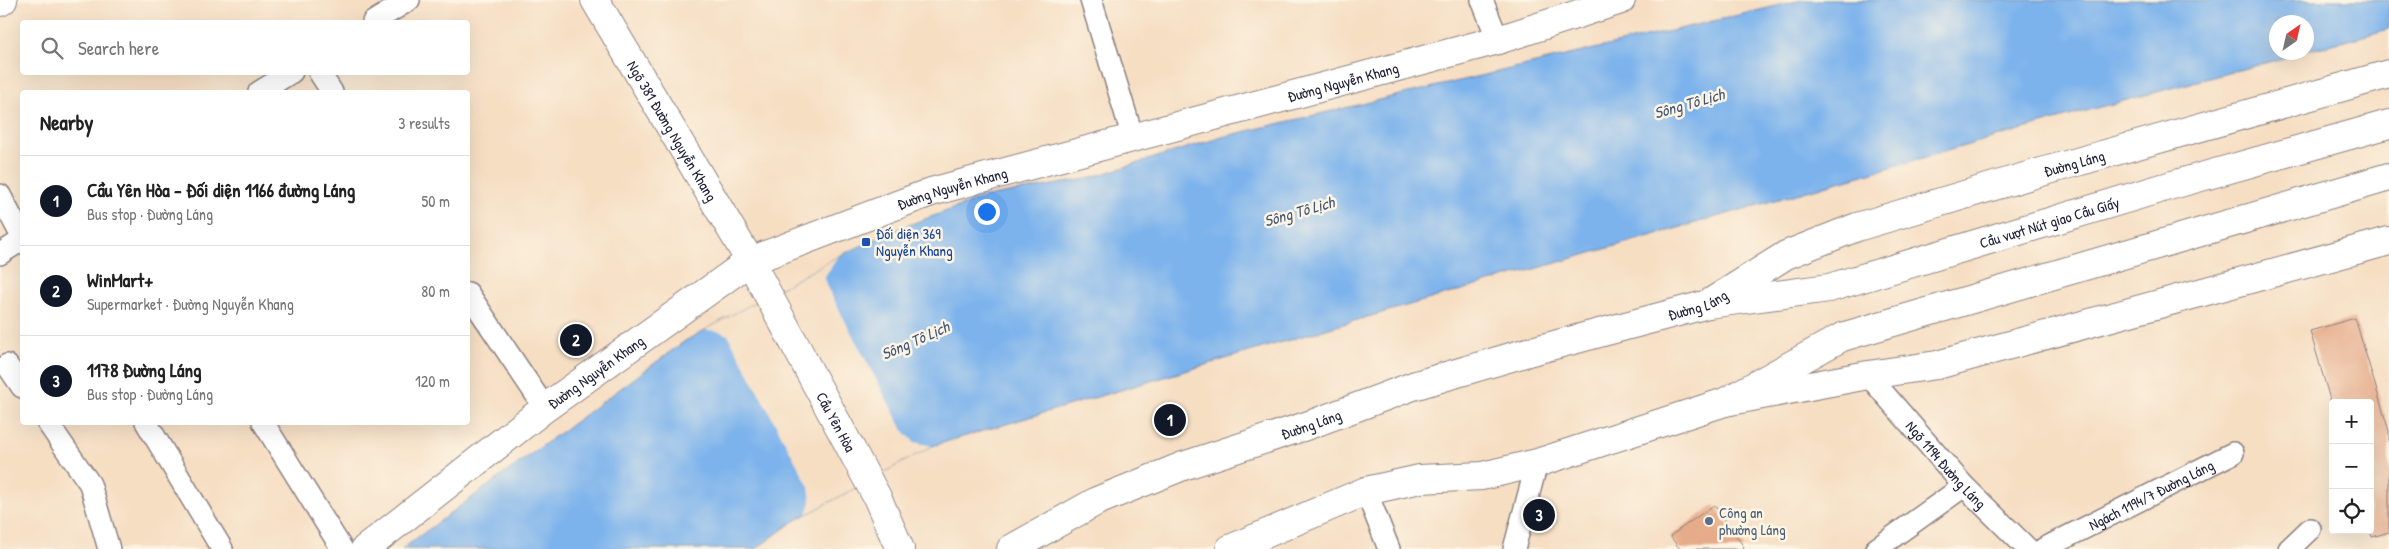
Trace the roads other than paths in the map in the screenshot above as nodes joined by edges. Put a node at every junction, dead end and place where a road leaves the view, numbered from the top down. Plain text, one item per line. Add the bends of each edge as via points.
1 (3, 0) edge
2 (409, 0) edge
3 (595, 0) edge
4 (1091, 0) edge
5 (1482, 0) edge
6 (1621, 0) edge
7 (0, 2) edge
8 (375, 20) edge
9 (1498, 40) junction
10 (2389, 74) edge
11 (287, 75) edge
12 (321, 75) edge
13 (262, 90) edge
14 (331, 90) edge
15 (2389, 124) edge
16 (1133, 138) junction
17 (2389, 177) edge
18 (0, 195) edge
19 (20, 234) edge
20 (20, 239) edge
21 (2389, 240) edge
22 (0, 254) edge
23 (750, 262) junction
24 (470, 296) edge
25 (769, 297) joint
26 (1708, 304) junction
27 (7, 365) dead end
28 (1868, 375) junction
29 (20, 384) edge
30 (1726, 402) junction
31 (545, 408) junction
32 (49, 425) edge
33 (148, 425) edge
34 (265, 425) edge
35 (2233, 452) dead end
36 (1537, 463) junction
37 (1964, 486) junction
38 (1366, 491) junction
39 (2310, 529) dead end
40 (109, 549) edge
41 (222, 549) edge
42 (342, 549) edge
43 (365, 549) edge
44 (900, 549) edge
45 (1011, 549) edge
46 (1230, 549) edge
47 (1389, 549) edge
48 (1514, 549) edge
49 (1876, 549) edge
50 (2028, 549) edge
51 (2043, 549) edge
52 (2289, 549) edge

1 - 7 main road
2 - 8 lane
3 - 23 main road, Ngõ 381 Đường Nguyễn Khang
4 - 16 lane
5 - 9 lane
6 - 9 main road, Đường Nguyễn Khang
9 - 16 main road, Đường Nguyễn Khang
10 - 26 main road, Đường Láng via 1857,227 1786,254
11 - 13 lane
12 - 14 lane
15 - 26 main road, Cầu vượt Nút giao Cầu Giấy via 1829,288
16 - 23 main road, Đường Nguyễn Khang via 931,192
17 - 30 main road via 1842,337
18 - 19 lane
20 - 22 lane
21 - 28 main road via 1937,365
23 - 25 main road, Ngõ 381 Đường Nguyễn Khang
23 - 31 main road, Đường Nguyễn Khang
24 - 31 lane
25 - 44 main road, Cầu Yên Hòa via 868,481
26 - 45 main road, Đường Láng via 1413,386 1309,425 1183,466 1097,501
27 - 29 lane
28 - 30 main road
28 - 37 lane, Ngõ 1194 Đường Láng
30 - 36 main road
31 - 43 main road, Đường Nguyễn Khang
32 - 40 lane via 90,484
33 - 41 lane
34 - 42 lane
35 - 51 lane, Ngách 1194/7 Đường Láng
36 - 38 main road via 1482,476 1420,479
36 - 48 lane
37 - 49 lane
37 - 50 lane, Ngõ 1194 Đường Láng
38 - 46 main road
38 - 47 lane
39 - 52 lane

